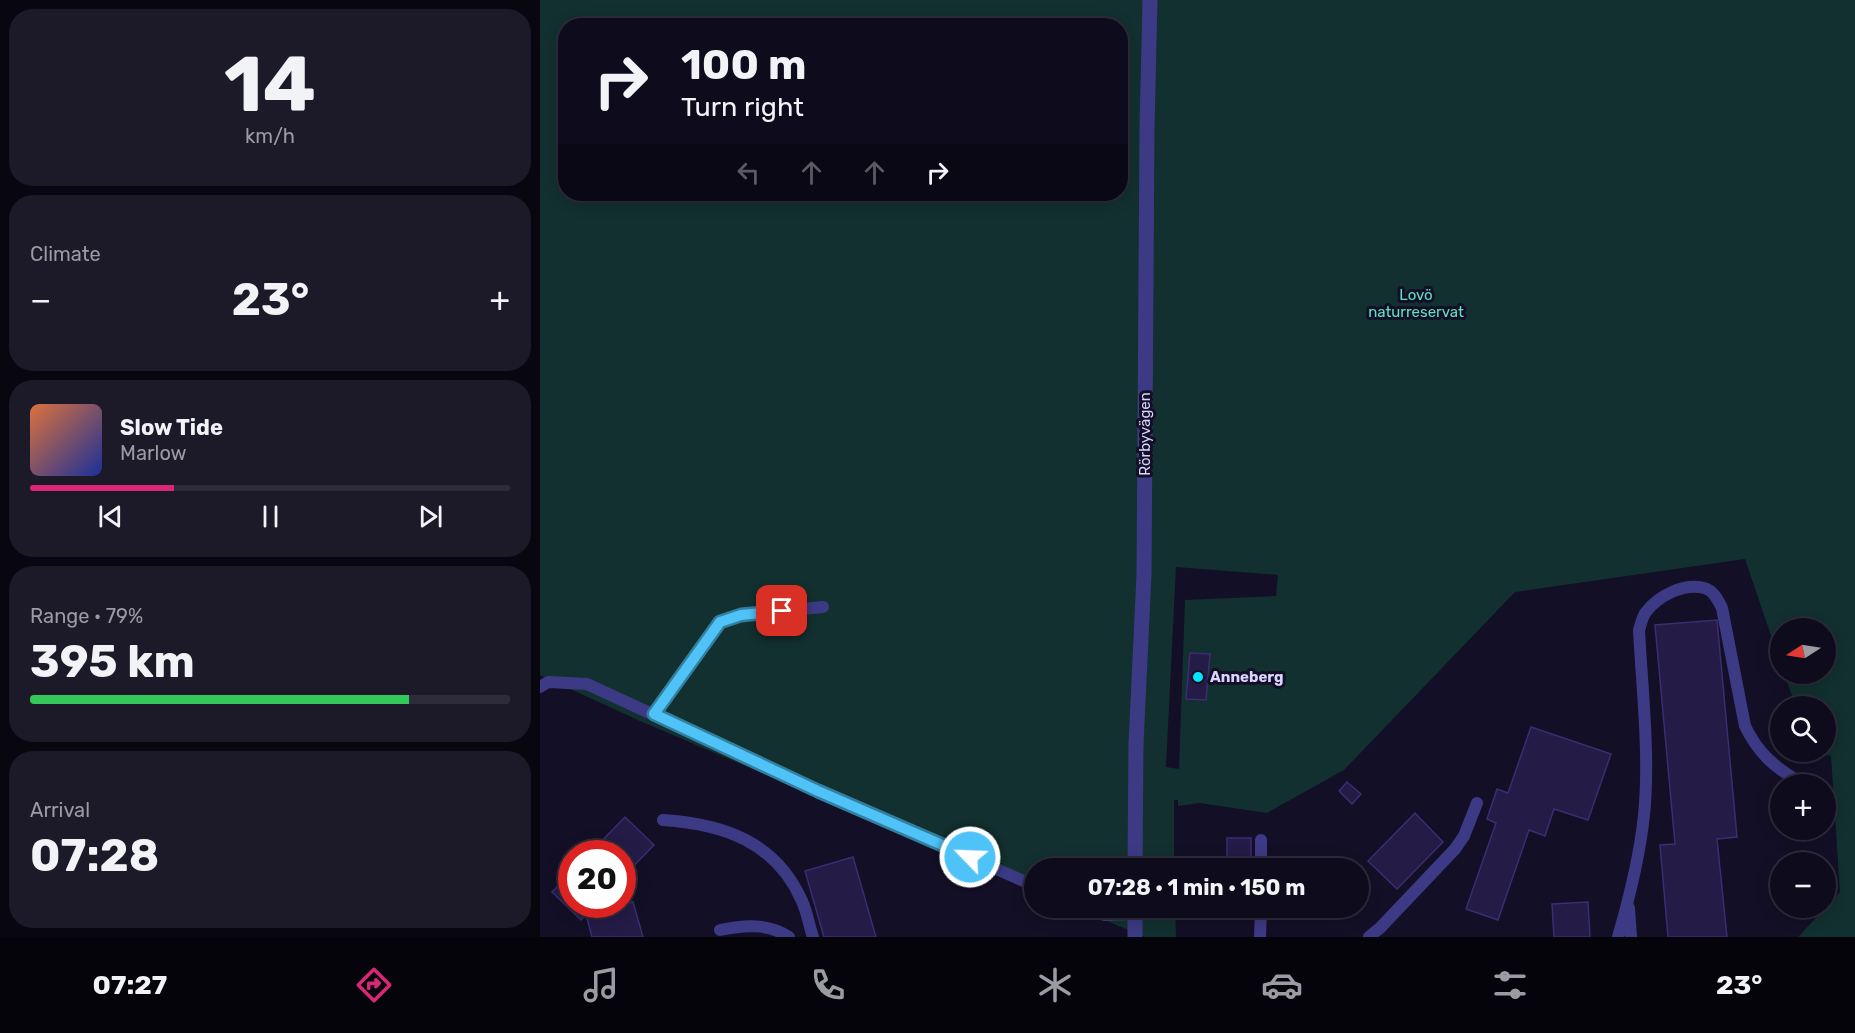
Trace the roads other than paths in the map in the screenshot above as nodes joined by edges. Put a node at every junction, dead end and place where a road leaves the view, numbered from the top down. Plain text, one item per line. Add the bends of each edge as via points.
1 (1149, 0) edge
2 (823, 607) dead end
3 (540, 687) edge
4 (654, 714) junction
5 (1785, 774) edge
6 (1477, 803) dead end
7 (663, 820) dead end
8 (1262, 840) dead end
9 (1136, 858) edge
10 (1261, 858) edge
11 (1024, 881) edge
12 (1629, 891) junction
13 (1135, 918) edge
14 (1260, 918) edge
15 (720, 930) dead end
16 (789, 937) edge
17 (813, 937) edge
18 (1135, 937) edge
19 (1260, 937) edge
20 (1369, 937) edge
21 (1618, 937) edge
22 (1631, 937) edge

1 - 9 street, Rörbyvägen via 1144,575 1136,744
2 - 4 lane via 741,615 720,622
3 - 4 lane via 548,682 587,684
4 - 11 lane
5 - 12 lane via 1766,759 1745,726 1722,608 1715,595 1705,588 1684,588 1655,602 1644,614 1639,630 1646,772
6 - 20 lane via 1455,849
7 - 17 lane via 715,827 770,855 788,876 802,902
8 - 10 lane
12 - 21 lane
12 - 22 lane
13 - 18 street
14 - 19 lane
15 - 16 lane via 759,926

